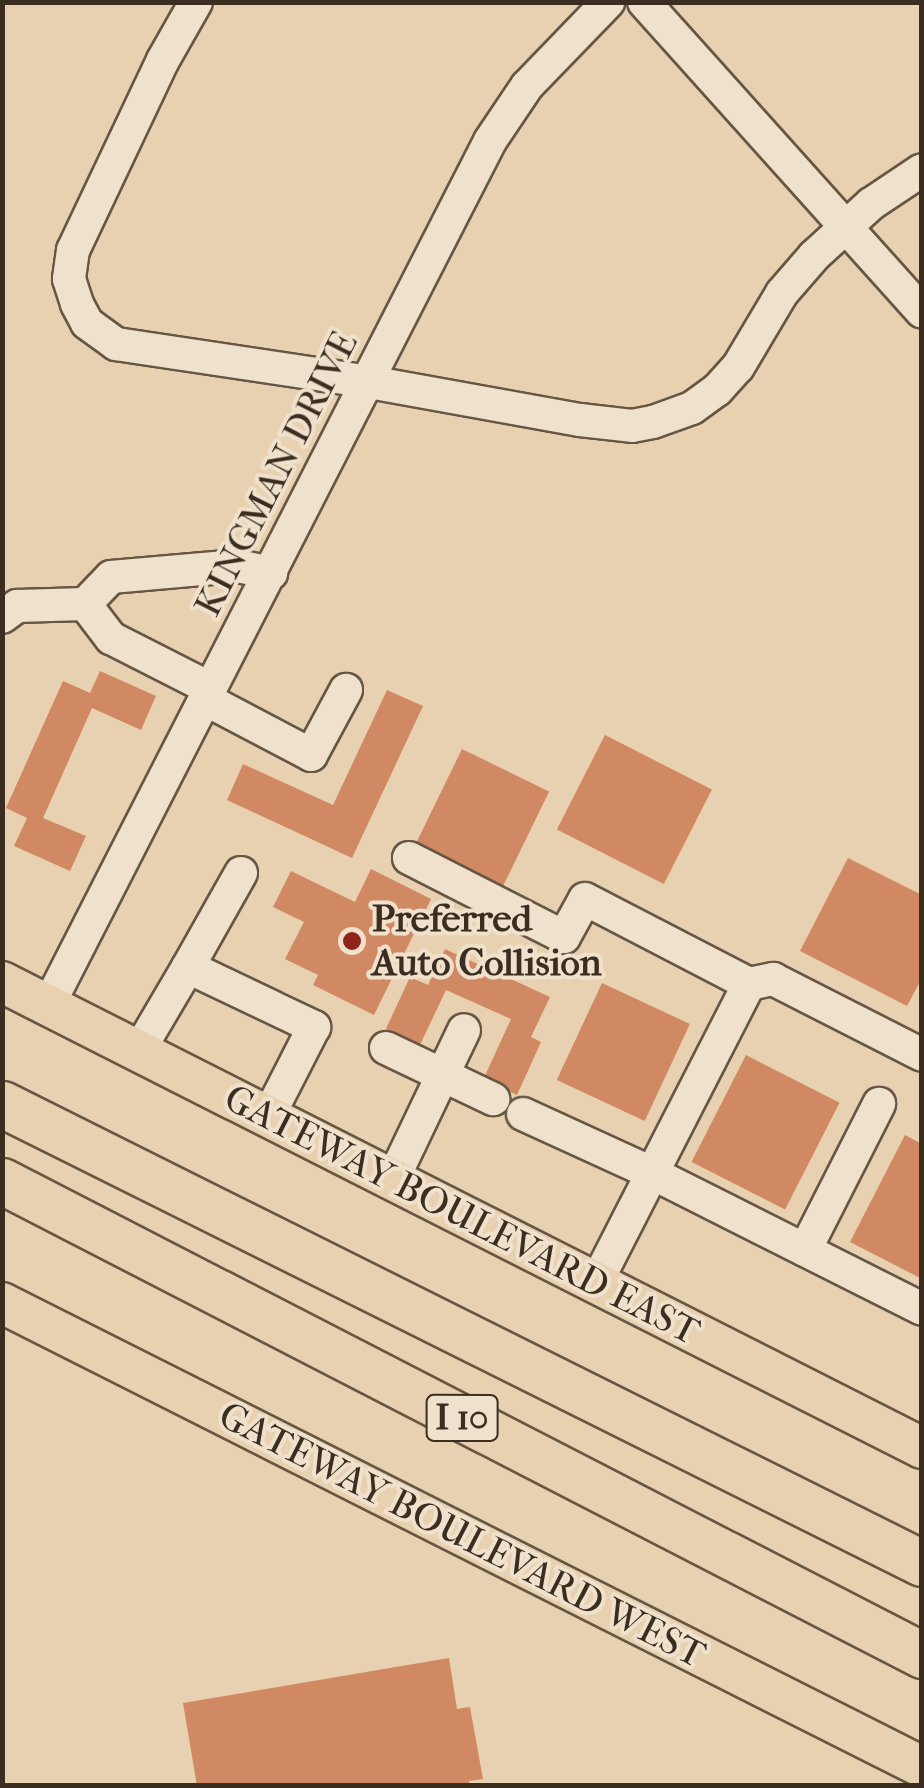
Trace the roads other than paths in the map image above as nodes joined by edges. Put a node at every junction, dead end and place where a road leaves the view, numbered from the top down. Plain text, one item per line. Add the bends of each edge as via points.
1 (196, 2) edge
2 (608, 2) edge
3 (644, 2) edge
4 (922, 170) edge
5 (845, 228) junction
6 (922, 312) edge
7 (369, 382) junction
8 (271, 573) junction
9 (85, 604) junction
10 (2, 617) edge
11 (346, 690) dead end
12 (208, 694) junction
13 (409, 858) dead end
14 (241, 873) dead end
15 (188, 967) junction
16 (2, 982) edge
17 (749, 984) junction
18 (48, 1006) junction
19 (464, 1030) dead end
20 (386, 1048) dead end
21 (138, 1052) junction
22 (922, 1055) edge
23 (442, 1075) junction
24 (2, 1096) edge
25 (494, 1099) dead end
26 (2, 1104) edge
27 (879, 1104) dead end
28 (523, 1114) dead end
29 (268, 1117) junction
30 (45, 1126) junction
31 (652, 1173) junction
32 (2, 1181) edge
33 (392, 1181) junction
34 (805, 1250) junction
35 (596, 1283) junction
36 (2, 1303) edge
37 (922, 1310) edge
38 (922, 1448) edge
39 (922, 1563) edge
40 (922, 1655) edge
41 (922, 1766) edge

1 - 7 street via 73,250 69,279 87,324 116,344
2 - 7 street, KINGMAN DRIVE via 527,86 490,141
3 - 5 street
4 - 5 street
5 - 6 street
5 - 7 street via 782,294 717,390 653,422 580,420
7 - 8 street, KINGMAN DRIVE
8 - 9 street via 238,566 111,577
8 - 12 street, KINGMAN DRIVE
9 - 10 street via 17,606
9 - 12 street via 111,638
11 - 12 street via 312,755
12 - 18 street, KINGMAN DRIVE
13 - 17 street via 564,937 585,899
14 - 15 street
15 - 21 street
15 - 29 street via 314,1028
16 - 18 main road, GATEWAY BOULEVARD EAST
17 - 22 street via 773,979
17 - 31 street
18 - 21 main road, GATEWAY BOULEVARD EAST
19 - 23 street
20 - 23 street
21 - 29 main road, GATEWAY BOULEVARD EAST
23 - 25 street
23 - 33 street
24 - 30 highway
26 - 30 highway, I 10
27 - 34 street
28 - 31 street
29 - 33 main road, GATEWAY BOULEVARD EAST
30 - 39 highway, I 10
31 - 34 street
31 - 35 street
32 - 40 highway, I 10
33 - 35 main road, GATEWAY BOULEVARD EAST
34 - 37 street
35 - 38 main road, GATEWAY BOULEVARD EAST
36 - 41 main road, GATEWAY BOULEVARD WEST

